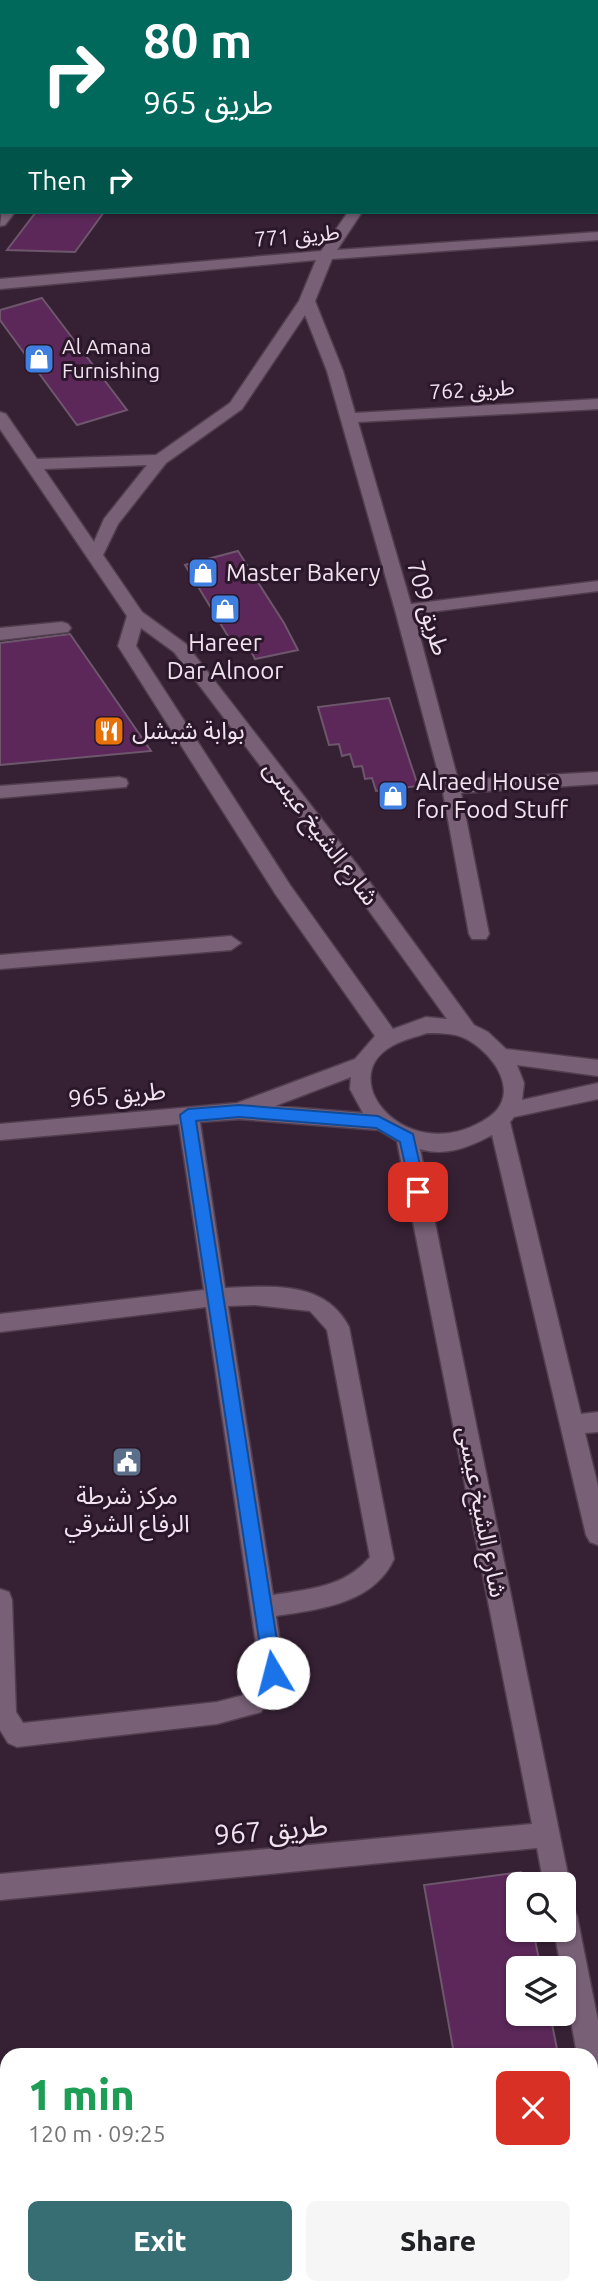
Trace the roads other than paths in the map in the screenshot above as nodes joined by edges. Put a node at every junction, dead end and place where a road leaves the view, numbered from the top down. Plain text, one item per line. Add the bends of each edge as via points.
1 (354, 214) edge
2 (598, 236) edge
3 (326, 254) junction
4 (0, 284) edge
5 (307, 301) junction
6 (598, 404) edge
7 (0, 417) edge
8 (348, 418) junction
9 (160, 460) junction
10 (32, 464) junction
11 (93, 557) junction
12 (598, 586) edge
13 (404, 610) junction
14 (136, 615) junction
15 (62, 628) dead end
16 (0, 634) edge
17 (598, 778) edge
18 (118, 783) dead end
19 (451, 786) junction
20 (0, 792) edge
21 (478, 934) dead end
22 (231, 943) dead end
23 (0, 962) edge
24 (467, 1031) junction
25 (387, 1037) junction
26 (504, 1056) junction
27 (363, 1064) junction
28 (598, 1068) edge
29 (598, 1091) edge
30 (239, 1111) junction
31 (188, 1115) junction
32 (503, 1116) junction
33 (378, 1122) junction
34 (3, 1126) edge
35 (407, 1138) junction
36 (215, 1298) junction
37 (0, 1323) edge
38 (598, 1422) edge
39 (572, 1425) junction
40 (598, 1535) edge
41 (0, 1600) edge
42 (263, 1607) junction
43 (548, 1835) junction
44 (555, 1872) edge
45 (0, 1887) edge
46 (569, 1942) edge
47 (589, 2048) edge

1 - 3 street
2 - 3 street, طريق 771
3 - 4 street, طريق 771
3 - 5 street
5 - 8 street, طريق 709
5 - 9 street via 236,406
6 - 8 street, طريق 762
7 - 10 street, شارع الشيخ عيسى
8 - 13 street, طريق 709
9 - 10 street
9 - 11 street via 110,523
10 - 11 street, شارع الشيخ عيسى
11 - 14 street, شارع الشيخ عيسى
12 - 13 street
13 - 19 street, طريق 709
14 - 24 street, شارع الشيخ عيسى via 180,648
14 - 25 street via 127,646 283,890
15 - 16 street
17 - 19 street
18 - 20 street
19 - 21 street, طريق 709
22 - 23 street
24 - 25 street via 426,1025
24 - 26 street
25 - 27 street
26 - 28 street
26 - 32 street via 513,1074 514,1093
27 - 30 street, طريق 965
27 - 33 street via 359,1084 364,1104
29 - 32 street
30 - 31 street, طريق 965
30 - 33 street, طريق 965
31 - 34 street, طريق 965
31 - 36 street
32 - 35 street via 481,1134 458,1142
32 - 39 street
33 - 35 street
35 - 43 street, شارع الشيخ عيسى
36 - 37 street
36 - 42 street
36 - 42 street via 284,1297 317,1304 338,1327 382,1559 372,1574 347,1592
38 - 39 street
39 - 40 street
41 - 42 street via 4,1714 18,1735 217,1713 252,1704 273,1673
43 - 44 street, شارع الشيخ عيسى
43 - 45 street, طريق 967
46 - 47 street

